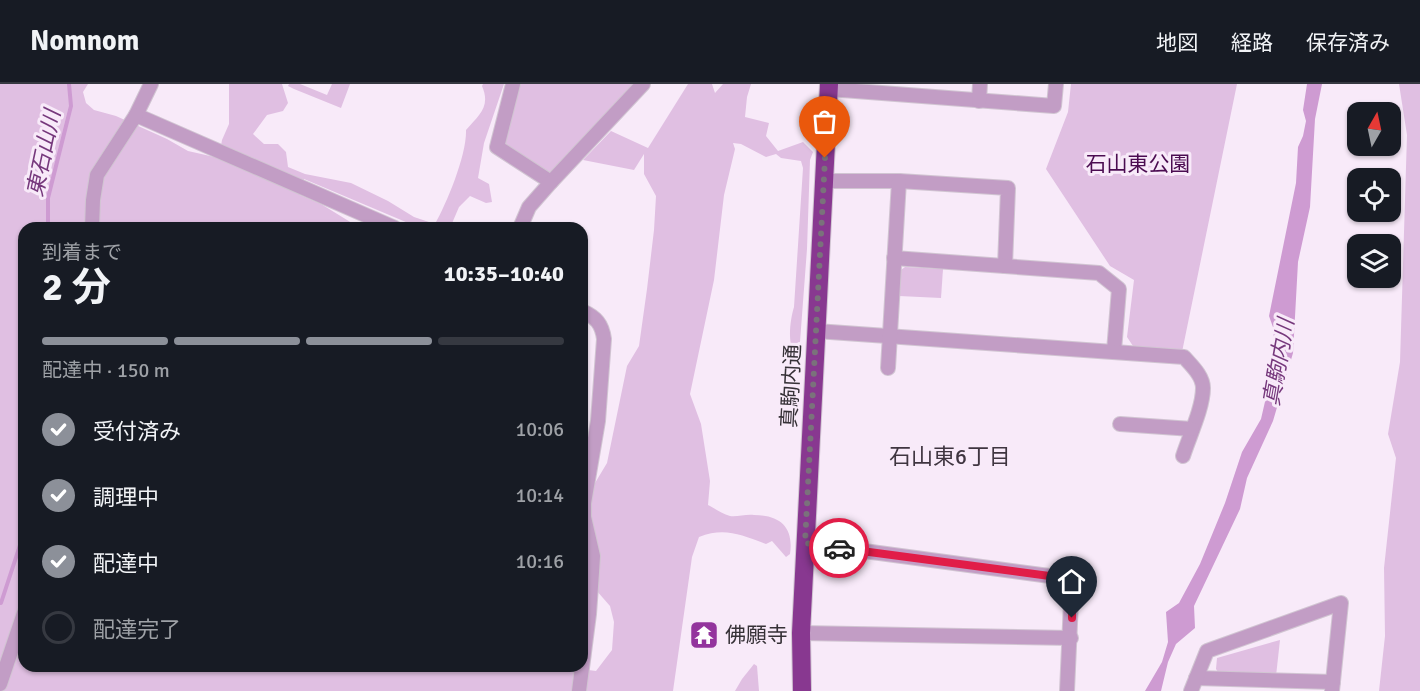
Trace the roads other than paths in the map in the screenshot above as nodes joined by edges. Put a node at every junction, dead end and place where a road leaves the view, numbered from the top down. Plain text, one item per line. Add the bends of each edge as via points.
1 (151, 84) edge
2 (513, 84) edge
3 (643, 84) edge
4 (980, 84) edge
5 (1056, 84) edge
6 (829, 87) edge
7 (904, 89) edge
8 (979, 101) junction
9 (136, 115) junction
10 (823, 181) junction
11 (899, 181) junction
12 (551, 182) junction
13 (92, 222) edge
14 (381, 222) edge
15 (523, 222) edge
16 (894, 258) junction
17 (1005, 266) junction
18 (588, 314) edge
19 (816, 331) junction
20 (890, 337) junction
21 (1114, 351) junction
22 (888, 368) dead end
23 (1120, 424) dead end
24 (1192, 429) junction
25 (1183, 456) dead end
26 (588, 480) edge
27 (588, 534) edge
28 (805, 543) junction
29 (588, 622) edge
30 (18, 631) edge
31 (801, 633) junction
32 (1071, 638) junction
33 (581, 672) edge
34 (0, 684) edge
35 (1193, 685) edge
36 (1333, 687) edge
37 (579, 691) edge
38 (802, 691) edge
39 (1067, 691) edge

1 - 9 street
2 - 12 street via 497,147
3 - 12 street
4 - 8 street
5 - 8 street via 1054,106
6 - 7 street
6 - 10 highway, 真駒内通
7 - 8 street
9 - 13 street via 97,175
9 - 14 street
10 - 11 street
10 - 19 highway, 真駒内通
11 - 16 street
11 - 17 street via 1008,188
12 - 15 street via 529,207
16 - 17 street
16 - 20 street
17 - 21 street via 1100,273 1119,289
18 - 26 street via 602,327 604,339 598,421
19 - 20 street
19 - 28 highway, 真駒内通
20 - 21 street
20 - 22 street
21 - 24 street via 1184,357 1203,387
23 - 24 street
24 - 25 street
27 - 29 street via 593,556
28 - 31 highway, 真駒内通
28 - 32 street via 1072,579
30 - 34 street
31 - 32 street
31 - 38 highway, 真駒内通
32 - 39 street
33 - 37 street
35 - 36 street
35 - 36 street via 1207,651 1341,603

